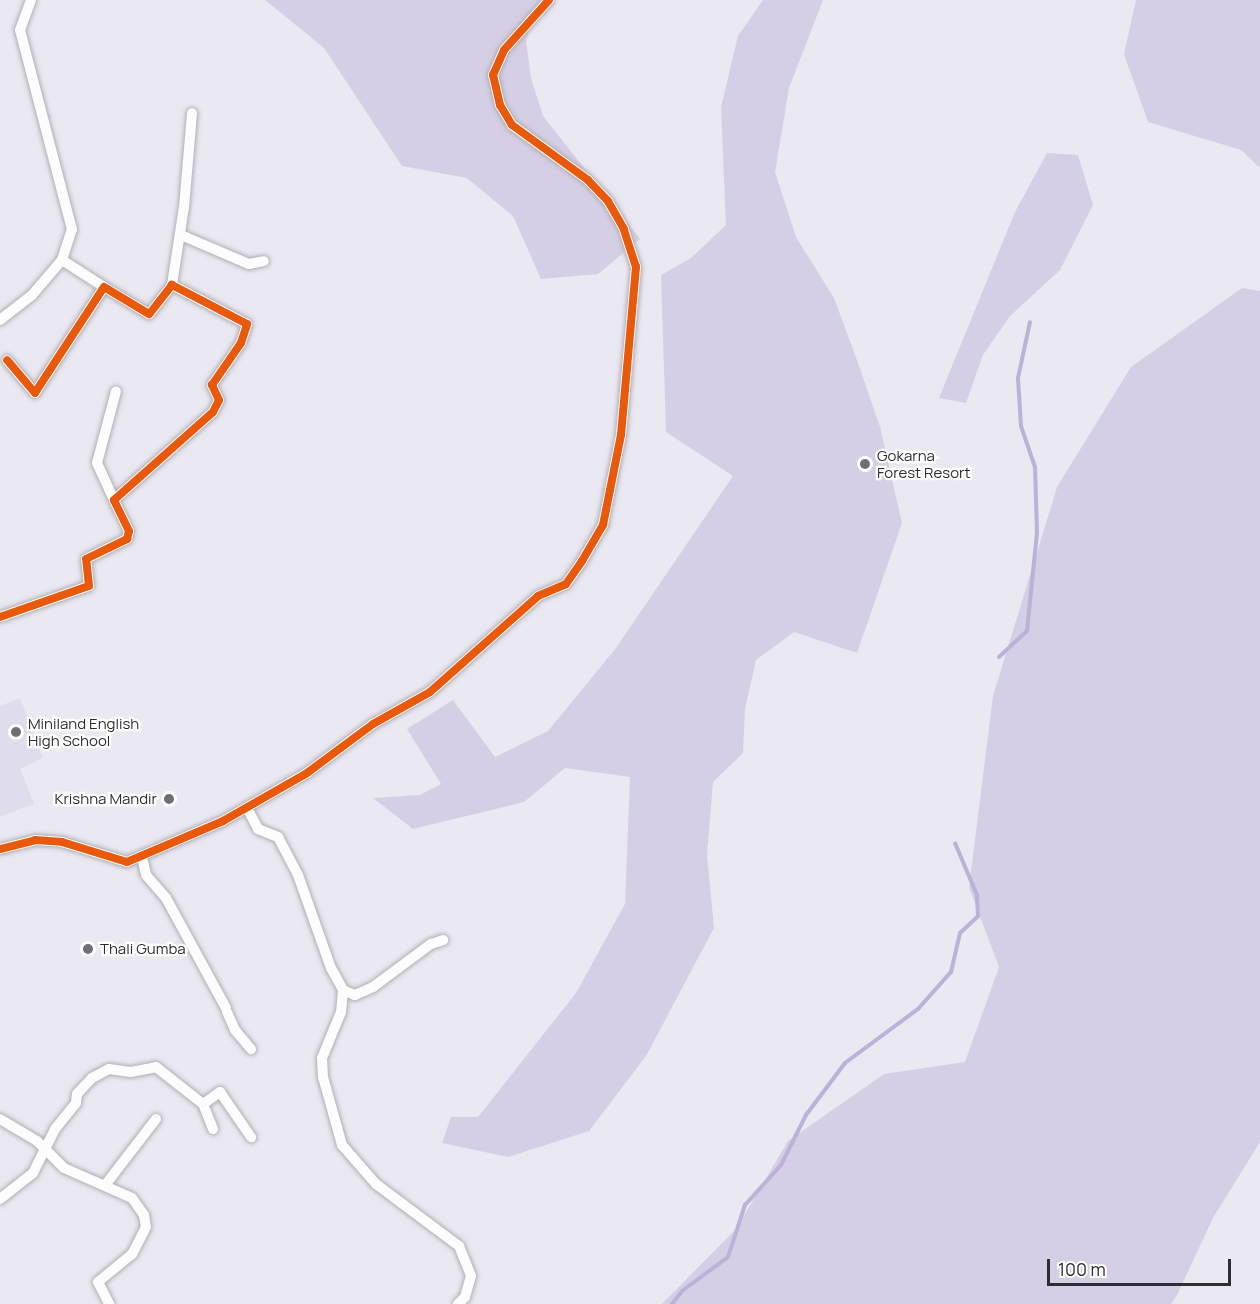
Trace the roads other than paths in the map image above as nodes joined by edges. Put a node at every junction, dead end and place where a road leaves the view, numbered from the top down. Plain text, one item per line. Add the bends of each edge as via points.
1 (31, 0) edge
2 (549, 0) edge
3 (192, 113) dead end
4 (181, 235) junction
5 (62, 260) junction
6 (264, 261) dead end
7 (172, 285) junction
8 (104, 287) junction
9 (0, 320) edge
10 (7, 360) dead end
11 (116, 391) dead end
12 (114, 500) junction
13 (0, 617) edge
14 (247, 808) junction
15 (1, 845) edge
16 (142, 857) junction
17 (443, 940) dead end
18 (343, 990) junction
19 (251, 1049) dead end
20 (203, 1104) junction
21 (0, 1119) edge
22 (156, 1119) dead end
23 (213, 1129) dead end
24 (251, 1137) dead end
25 (46, 1153) junction
26 (106, 1184) junction
27 (0, 1199) edge
28 (108, 1304) edge
29 (458, 1304) edge

1 - 5 street via 20,30 72,229
2 - 14 street via 504,50 493,75 500,105 512,125 588,180 608,201 624,228 636,267 621,435 603,525 566,584 538,596 430,692 373,724 307,773
3 - 4 street
4 - 6 street via 233,259 249,264
4 - 7 street
5 - 8 street
5 - 9 street via 32,295
7 - 8 street via 149,314
7 - 12 street via 247,324 241,342 212,385 219,400 213,412
8 - 10 street via 35,393
11 - 12 street via 97,463
12 - 13 street via 129,531 127,539 86,559 89,586
14 - 16 street
14 - 18 street via 258,829 278,837
15 - 16 street via 44,840 62,842 118,863
16 - 19 street via 146,875 166,898 235,1030
17 - 18 street via 431,944 373,987 355,995
18 - 29 street via 340,1012 322,1058 322,1077 342,1145 376,1184 459,1246 471,1276 465,1297
20 - 23 street
20 - 24 street via 220,1092
20 - 25 street via 156,1067 130,1072 109,1070 92,1078 77,1094
21 - 25 street via 37,1141
22 - 26 street
25 - 26 street via 64,1168
25 - 27 street via 33,1173
26 - 28 street via 132,1198 144,1215 146,1227 132,1254 98,1282

